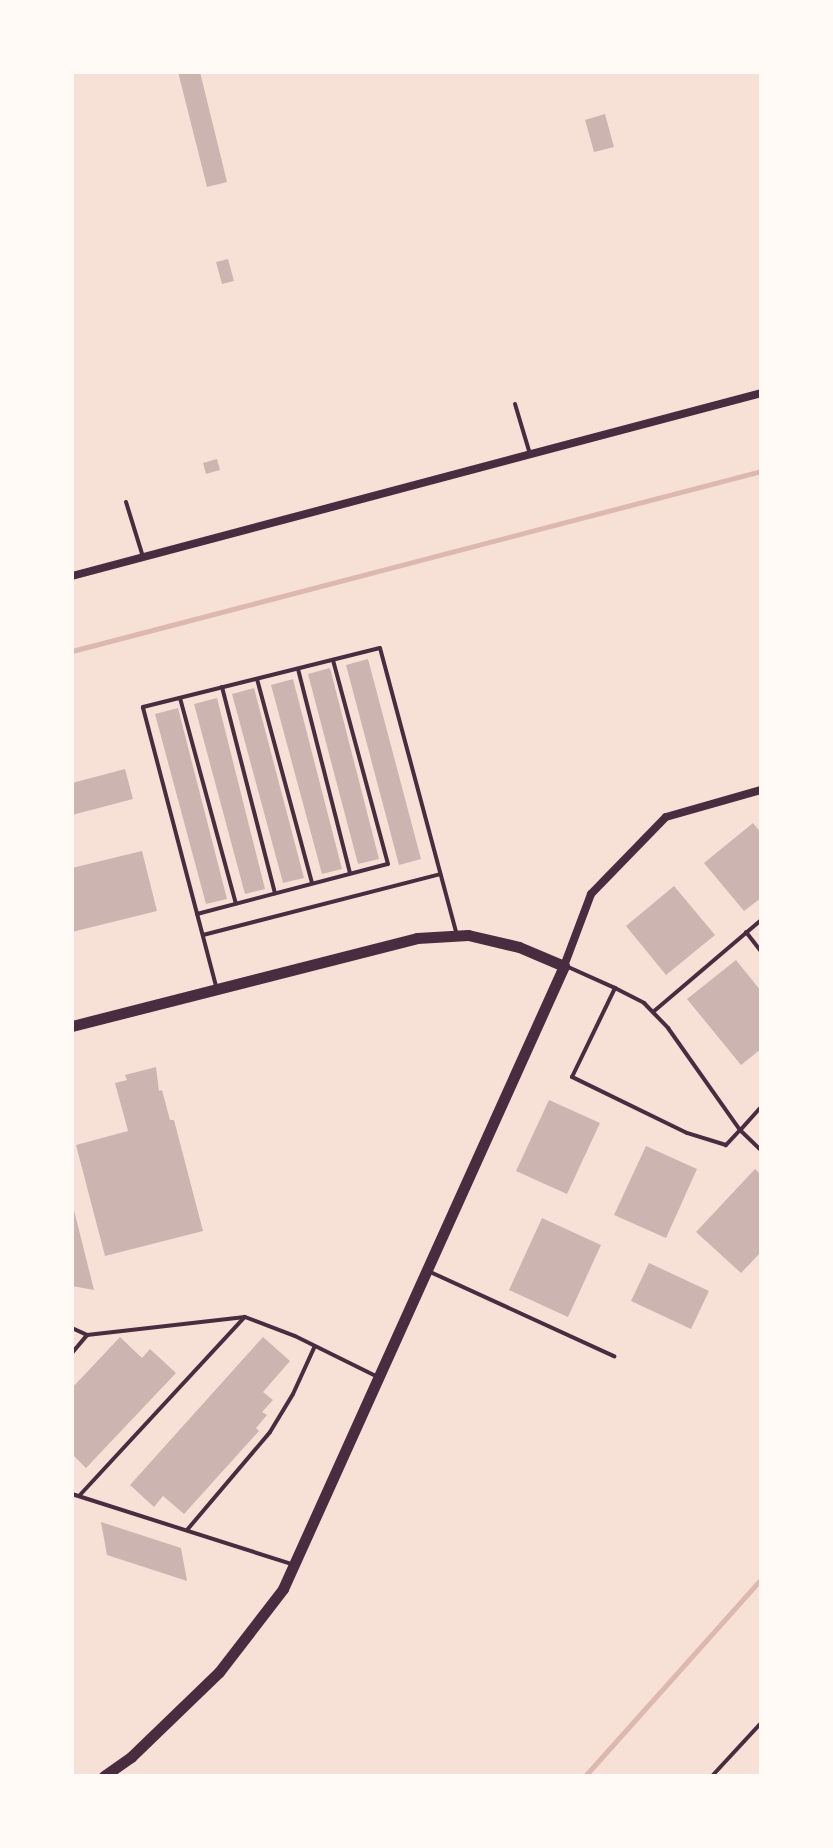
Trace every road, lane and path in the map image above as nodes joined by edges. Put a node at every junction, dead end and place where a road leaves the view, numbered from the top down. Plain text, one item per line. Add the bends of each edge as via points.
1 (761, 393) edge
2 (515, 404) dead end
3 (530, 454) junction
4 (126, 502) dead end
5 (143, 557) junction
6 (72, 576) edge
7 (333, 660) junction
8 (298, 669) junction
9 (257, 679) junction
10 (222, 687) junction
11 (180, 698) junction
12 (761, 790) edge
13 (350, 873) junction
14 (440, 874) junction
15 (312, 883) junction
16 (275, 893) junction
17 (236, 904) junction
18 (197, 914) junction
19 (761, 920) edge
20 (746, 932) junction
21 (203, 935) junction
22 (457, 935) junction
23 (761, 951) edge
24 (564, 966) junction
25 (615, 988) junction
26 (217, 989) junction
27 (653, 1012) junction
28 (72, 1026) edge
29 (761, 1107) edge
30 (740, 1130) junction
31 (761, 1150) edge
32 (428, 1271) junction
33 (245, 1317) junction
34 (72, 1328) edge
35 (87, 1335) junction
36 (314, 1348) junction
37 (72, 1353) edge
38 (614, 1356) dead end
39 (381, 1378) junction
40 (72, 1494) edge
41 (79, 1496) junction
42 (187, 1530) junction
43 (293, 1565) junction
44 (761, 1723) edge
45 (104, 1776) edge
46 (712, 1776) edge

1 - 3 street
2 - 3 lane
3 - 5 street
4 - 5 lane
5 - 6 street
7 - 8 lane
7 - 13 lane via 388,864
7 - 14 lane via 380,648
8 - 9 lane
8 - 13 lane
9 - 10 lane
9 - 15 lane
10 - 11 lane
10 - 16 lane
11 - 17 lane
11 - 18 lane via 143,707
12 - 24 street via 666,817 591,894
13 - 15 lane
14 - 21 lane
14 - 22 lane
15 - 16 lane
16 - 17 lane
17 - 18 lane
18 - 21 lane
19 - 20 lane
20 - 23 lane
20 - 27 lane
21 - 26 lane
22 - 24 street via 496,940
22 - 26 street via 395,942
24 - 25 lane
24 - 32 street
25 - 27 lane
25 - 30 lane via 572,1077 687,1133 726,1145
26 - 28 street
27 - 30 lane
29 - 30 lane
30 - 31 lane
32 - 38 lane
32 - 39 street
33 - 35 lane
33 - 36 lane
33 - 41 lane
34 - 35 lane
35 - 37 lane
36 - 39 lane
36 - 42 lane via 270,1432
39 - 43 street
40 - 41 lane
41 - 42 lane
42 - 43 lane
43 - 45 street via 283,1589 219,1672 131,1757
44 - 46 lane

